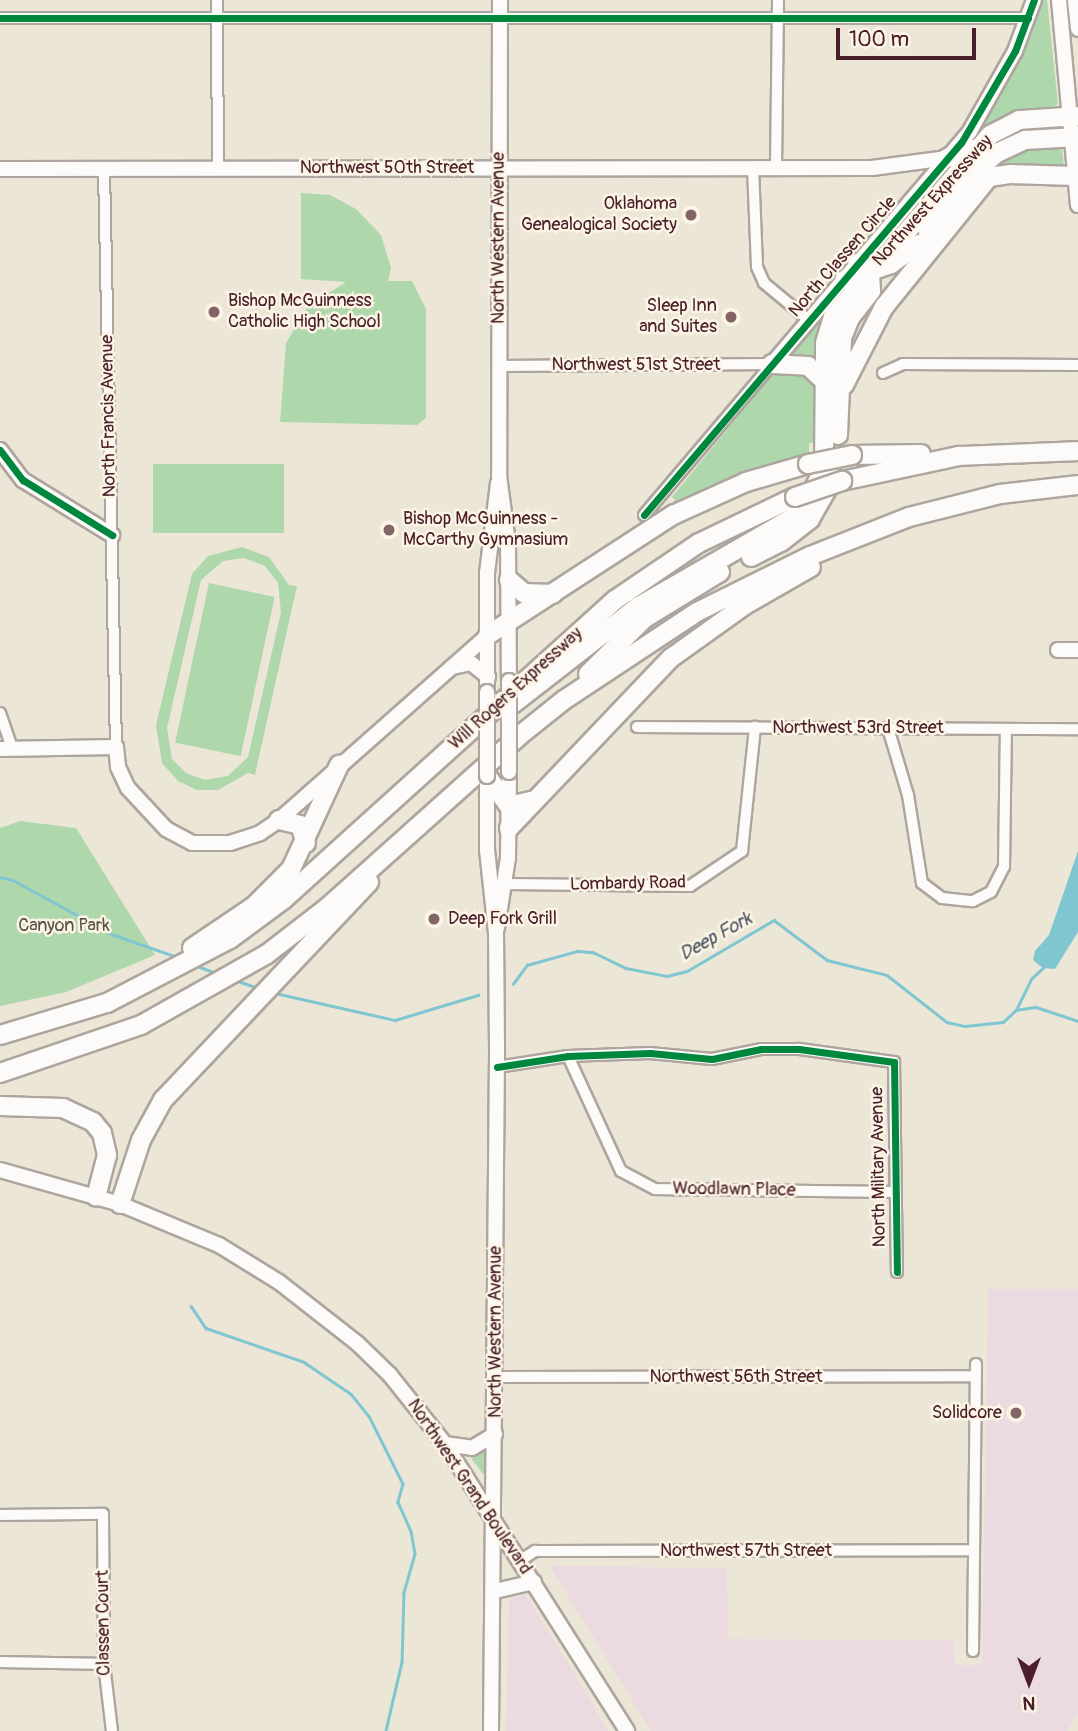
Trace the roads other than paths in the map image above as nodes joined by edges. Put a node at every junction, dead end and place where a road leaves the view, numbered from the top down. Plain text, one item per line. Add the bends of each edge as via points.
1 (218, 0) edge
2 (500, 0) edge
3 (778, 0) edge
4 (1034, 0) edge
5 (1059, 0) edge
6 (1075, 0) edge
7 (778, 16) junction
8 (217, 17) junction
9 (0, 18) edge
10 (500, 18) junction
11 (1028, 18) junction
12 (1078, 29) edge
13 (1075, 116) edge
14 (1074, 137) edge
15 (976, 147) junction
16 (947, 158) junction
17 (753, 167) junction
18 (776, 167) junction
19 (900, 167) junction
20 (0, 169) edge
21 (104, 169) junction
22 (218, 169) junction
23 (499, 169) junction
24 (1074, 176) junction
25 (918, 196) junction
26 (1078, 205) edge
27 (919, 244) junction
28 (864, 268) junction
29 (844, 280) joint
30 (810, 321) junction
31 (841, 352) junction
32 (772, 364) junction
33 (1078, 365) edge
34 (499, 366) junction
35 (883, 373) dead end
36 (825, 382) junction
37 (838, 405) junction
38 (0, 450) edge
39 (1075, 451) edge
40 (959, 456) junction
41 (499, 475) junction
42 (1073, 485) edge
43 (644, 515) dead end
44 (878, 528) junction
45 (112, 535) junction
46 (509, 580) junction
47 (553, 594) junction
48 (509, 621) junction
49 (488, 635) junction
50 (1058, 650) dead end
51 (1078, 650) edge
52 (488, 655) junction
53 (456, 661) junction
54 (508, 676) junction
55 (488, 677) junction
56 (564, 700) junction
57 (0, 713) edge
58 (637, 727) dead end
59 (755, 727) junction
60 (888, 728) junction
61 (1006, 729) junction
62 (1078, 729) edge
63 (116, 747) junction
64 (6, 748) edge
65 (445, 753) junction
66 (339, 765) junction
67 (489, 785) junction
68 (531, 801) junction
69 (509, 806) junction
70 (279, 820) junction
71 (509, 828) junction
72 (400, 842) junction
73 (306, 843) junction
74 (506, 884) junction
75 (227, 933) junction
76 (496, 933) junction
77 (0, 1035) edge
78 (568, 1056) junction
79 (497, 1067) junction
80 (0, 1073) edge
81 (0, 1106) edge
82 (0, 1170) edge
83 (893, 1192) junction
84 (96, 1197) junction
85 (120, 1204) junction
86 (897, 1272) dead end
87 (976, 1364) dead end
88 (496, 1377) junction
89 (976, 1377) junction
90 (495, 1434) junction
91 (445, 1444) junction
92 (0, 1515) edge
93 (495, 1518) junction
94 (974, 1550) junction
95 (521, 1560) junction
96 (534, 1582) junction
97 (495, 1591) junction
98 (973, 1651) dead end
99 (0, 1662) edge
100 (104, 1664) junction
101 (112, 1731) edge
102 (491, 1731) edge
103 (627, 1731) edge

1 - 8 street
2 - 10 main road, North Western Avenue
3 - 7 street
4 - 11 main road, North Classen Circle
5 - 13 main road
6 - 12 main road
7 - 10 street
7 - 11 street
7 - 18 street
8 - 9 street
8 - 10 street
8 - 22 street
10 - 23 main road, North Western Avenue
11 - 16 main road, North Classen Circle via 987,104
13 - 14 main road
13 - 15 highway, Northwest Expressway via 1019,120
14 - 24 main road
14 - 27 highway, Northwest Expressway via 1025,140 997,153 973,175
15 - 16 highway
15 - 28 highway, Northwest Expressway
16 - 19 main road, Northwest 50th Street
16 - 25 main road, North Classen Circle
17 - 18 main road, Northwest 50th Street
17 - 23 main road, Northwest 50th Street
17 - 30 street via 757,267 764,283
18 - 19 main road, Northwest 50th Street
19 - 25 main road via 920,172 924,179
20 - 21 main road, Northwest 50th Street
21 - 22 main road, Northwest 50th Street
21 - 45 street, North Francis Avenue
22 - 23 main road, Northwest 50th Street
23 - 34 main road, North Western Avenue
24 - 26 main road
24 - 37 highway via 989,177 874,321
25 - 28 main road, North Classen Circle
27 - 28 highway via 891,264
27 - 31 highway
28 - 29 highway
28 - 31 highway via 871,291 850,318
28 - 36 highway, Northwest Expressway via 828,329
29 - 30 main road, North Classen Circle
30 - 32 main road, North Classen Circle
31 - 37 highway
32 - 34 street, Northwest 51st Street
32 - 36 highway via 808,366
32 - 43 street, North Classen Circle
33 - 35 street via 903,364
34 - 41 main road, North Western Avenue
36 - 65 highway, Northwest Expressway via 824,469 794,517 639,606
37 - 56 highway via 835,474 810,519 781,542 716,574 645,618
38 - 45 main road via 23,480
39 - 40 highway, Will Rogers Expressway
40 - 47 highway, bridge via 852,455 746,482 686,508
40 - 65 highway, Will Rogers Expressway, bridge via 842,481 795,497 699,543 615,600
41 - 46 main road, North Western Avenue
41 - 49 main road, North Western Avenue via 491,516
42 - 44 highway, Will Rogers Expressway via 974,499
44 - 56 highway, Will Rogers Expressway via 770,574 697,612
44 - 68 highway via 698,636 645,683
45 - 63 street, North Francis Avenue
46 - 47 highway via 524,593
46 - 48 main road, North Western Avenue
47 - 48 highway
48 - 49 highway
48 - 54 main road, North Western Avenue
49 - 52 main road, North Western Avenue
49 - 53 main road
50 - 51 main road
52 - 53 main road
52 - 54 main road
52 - 55 main road, North Western Avenue
53 - 55 main road via 477,664
53 - 66 main road
54 - 69 main road, North Western Avenue, bridge
55 - 67 main road, North Western Avenue, bridge
56 - 72 highway, Will Rogers Expressway
57 - 64 street
58 - 59 street, Northwest 53rd Street
59 - 60 street, Northwest 53rd Street
59 - 74 street, Lombardy Road via 742,851 690,886
60 - 61 street, Northwest 53rd Street
60 - 61 street via 908,795 922,883 942,898 973,901 991,892 1004,867
61 - 62 street, Northwest 53rd Street
63 - 64 main road
63 - 70 main road via 118,767 132,794 183,839 229,844
65 - 75 highway, Will Rogers Expressway via 284,899
66 - 70 main road
66 - 73 highway
67 - 69 highway
67 - 76 main road, North Western Avenue via 491,906
68 - 69 highway
68 - 71 highway
69 - 71 main road, North Western Avenue
70 - 73 highway via 300,825
71 - 74 main road, North Western Avenue
72 - 80 highway, Will Rogers Expressway via 330,906 267,954 190,1001 90,1045
72 - 85 highway via 346,911 163,1100 141,1140
73 - 75 highway via 279,883
74 - 76 main road, North Western Avenue
75 - 77 highway, Will Rogers Expressway via 146,979 54,1022
76 - 79 main road, North Western Avenue
78 - 79 street
78 - 83 street, Woodlawn Place via 621,1171 655,1189
78 - 83 street, North Military Avenue via 650,1053 712,1059 761,1049 799,1049 894,1062
79 - 88 main road, North Western Avenue
81 - 84 highway via 63,1108 93,1122 102,1133 107,1155
82 - 84 main road, Northwest Grand Boulevard
83 - 86 street, North Military Avenue
84 - 85 main road, Northwest Grand Boulevard
85 - 91 main road, Northwest Grand Boulevard via 227,1250 297,1294 374,1359
87 - 89 street
88 - 89 street, Northwest 56th Street
88 - 90 main road, North Western Avenue
89 - 94 street
90 - 91 main road via 472,1448
90 - 93 main road, North Western Avenue
91 - 93 main road, Northwest Grand Boulevard
92 - 100 street, Classen Court via 103,1514
93 - 95 main road, Northwest Grand Boulevard
93 - 97 main road, North Western Avenue
94 - 95 street, Northwest 57th Street via 535,1551
94 - 98 street
95 - 96 main road, Northwest Grand Boulevard
96 - 97 main road
96 - 103 main road, Northwest Grand Boulevard
97 - 102 main road, North Western Avenue
99 - 100 street
100 - 101 street, Classen Court

